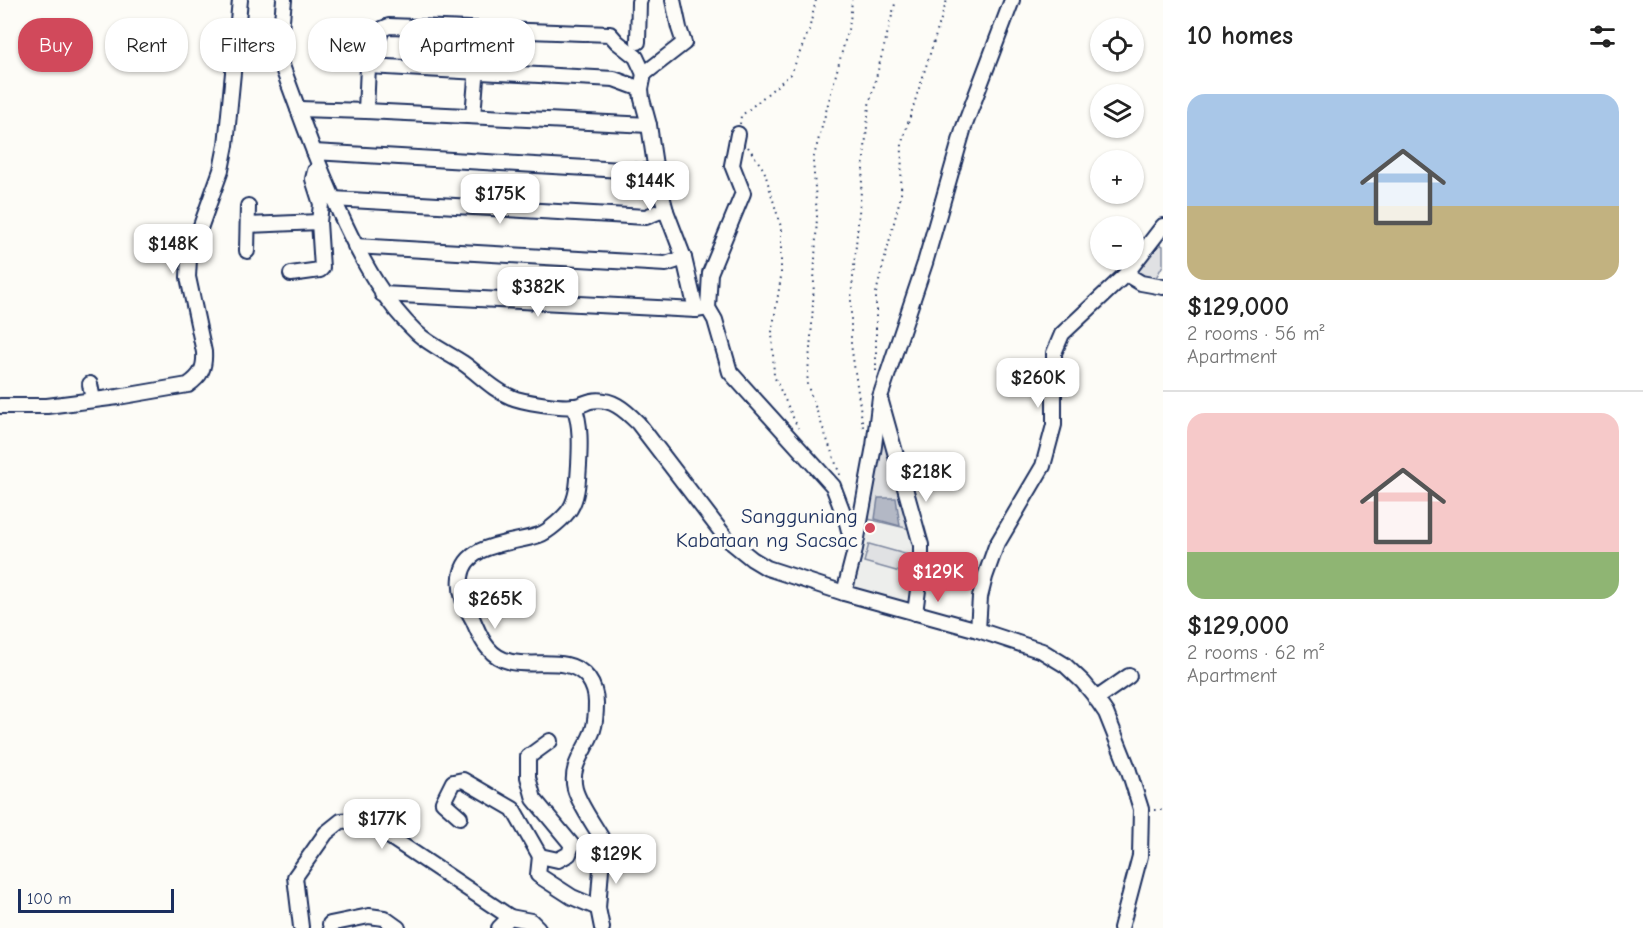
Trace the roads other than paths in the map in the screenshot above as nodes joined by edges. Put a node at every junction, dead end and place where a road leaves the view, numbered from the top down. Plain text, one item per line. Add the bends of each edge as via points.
1 (240, 0) edge
2 (284, 0) edge
3 (640, 0) edge
4 (673, 0) edge
5 (1012, 0) edge
6 (535, 31) edge
7 (638, 42) dead end
8 (368, 72) edge
9 (476, 72) joint
10 (644, 74) junction
11 (641, 89) junction
12 (298, 110) junction
13 (366, 111) junction
14 (473, 116) junction
15 (649, 125) junction
16 (738, 134) road end
17 (314, 152) junction
18 (320, 168) junction
19 (656, 172) junction
20 (333, 199) junction
21 (248, 206) dead end
22 (666, 212) junction
23 (319, 222) junction
24 (248, 225) junction
25 (1163, 226) edge
26 (355, 246) junction
27 (247, 251) dead end
28 (684, 258) junction
29 (291, 274) dead end
30 (1126, 274) junction
31 (1163, 287) edge
32 (382, 294) junction
33 (702, 309) junction
34 (90, 384) dead end
35 (54, 396) dead end
36 (880, 397) junction
37 (93, 400) junction
38 (0, 406) edge
39 (35, 406) junction
40 (574, 406) junction
41 (854, 554) junction
42 (844, 593) junction
43 (915, 613) junction
44 (978, 630) junction
45 (1129, 676) dead end
46 (1096, 699) junction
47 (550, 741) dead end
48 (460, 817) dead end
49 (540, 856) junction
50 (598, 908) junction
51 (510, 917) junction
52 (330, 924) dead end
53 (301, 927) edge
54 (398, 928) edge
55 (499, 928) edge
56 (538, 928) edge
57 (602, 928) edge
58 (1121, 928) edge

1 - 37 street via 226,146 189,259 188,277 204,352 202,370 188,385
2 - 12 street via 280,56
3 - 7 street
4 - 10 street via 684,43
5 - 36 street via 964,127 925,263
6 - 10 street via 610,34 636,57
8 - 13 street
9 - 11 street via 614,80
9 - 14 street
10 - 11 street
11 - 15 street
12 - 13 street
12 - 17 street
13 - 14 street
14 - 15 street
15 - 19 street
16 - 33 street via 732,165 743,194 710,273
17 - 18 street
17 - 19 street
18 - 20 street
18 - 23 street via 313,178 321,204
19 - 22 street
20 - 22 street via 646,217
20 - 26 street
21 - 24 street
22 - 28 street
23 - 24 street
23 - 29 street via 322,268
24 - 27 street
25 - 30 street
26 - 28 street via 666,264
26 - 32 street
28 - 33 street
30 - 31 street via 1141,283
30 - 44 street via 1062,334 1054,352 1053,425 1042,466 996,546 980,597
32 - 33 street
32 - 40 street via 419,335 510,397
33 - 41 street via 715,320 730,372 832,486 848,523
34 - 37 street
35 - 39 street
36 - 41 street
36 - 43 street via 921,545
37 - 39 street
38 - 39 street
40 - 42 street via 594,400 610,401 625,410 726,538 752,560
40 - 50 street via 578,487 571,508 541,535 474,555 463,568 460,589 482,639 494,654 520,664 566,664 579,668 592,684 595,721 578,757 574,789 602,837
41 - 42 street
42 - 43 street
43 - 44 street
44 - 46 street via 1042,651 1065,665
45 - 46 street
46 - 58 street via 1128,768 1141,810 1140,856
47 - 49 street via 528,757 528,777 534,799 572,845 569,854 558,860
48 - 49 street via 444,802 453,782 463,780 513,809
49 - 50 street via 538,875
50 - 57 street
51 - 53 street via 363,819 340,821 326,833 295,877
51 - 55 street
51 - 56 street via 531,921
52 - 54 street via 369,916 384,918

